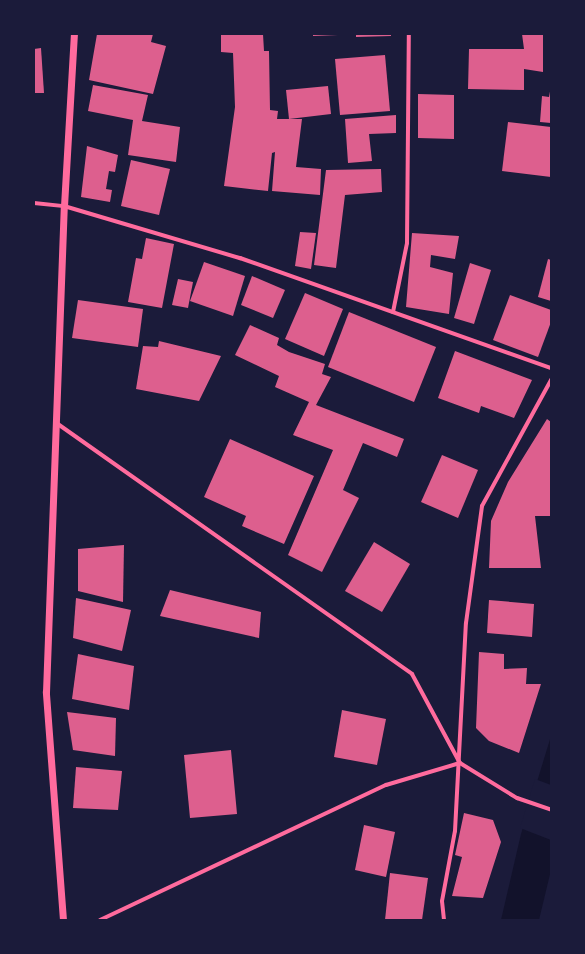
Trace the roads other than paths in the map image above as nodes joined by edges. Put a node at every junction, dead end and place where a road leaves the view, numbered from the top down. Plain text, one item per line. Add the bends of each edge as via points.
1 (74, 34) edge
2 (409, 34) edge
3 (34, 204) edge
4 (64, 206) junction
5 (393, 312) junction
6 (551, 368) edge
7 (551, 380) edge
8 (54, 422) junction
9 (460, 763) junction
10 (551, 810) edge
11 (63, 920) edge
12 (100, 920) edge
13 (444, 920) edge

1 - 4 street
2 - 5 street via 407,243
3 - 4 street
4 - 5 street via 240,258
4 - 8 street
5 - 6 street
7 - 9 street via 482,506 466,623
8 - 9 street via 412,674
8 - 11 street via 46,692
9 - 10 street via 517,798
9 - 12 street via 386,785
9 - 13 street via 455,831 442,901

